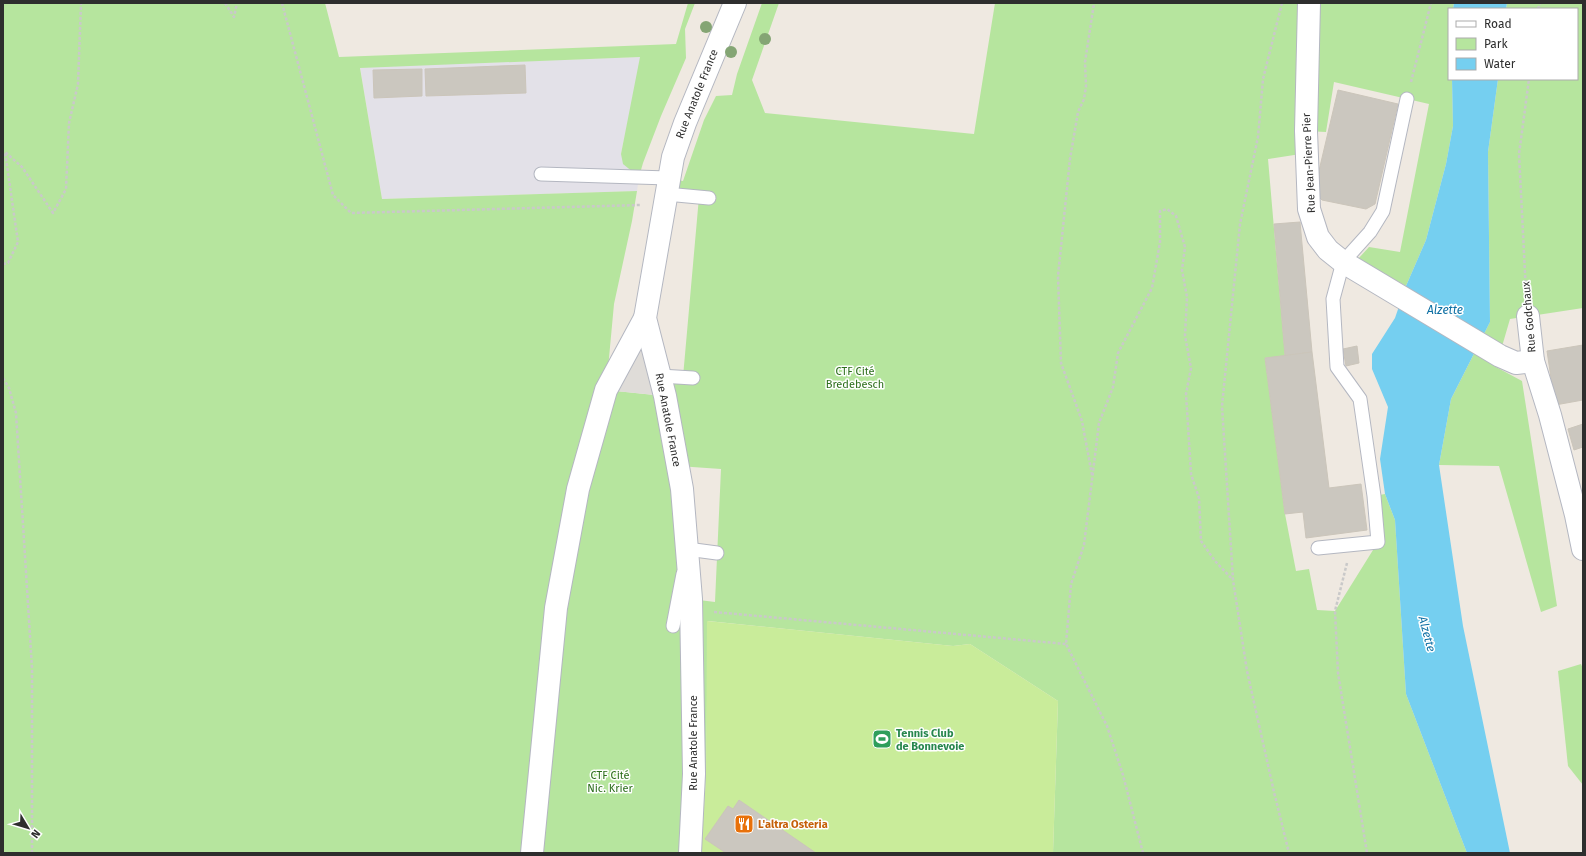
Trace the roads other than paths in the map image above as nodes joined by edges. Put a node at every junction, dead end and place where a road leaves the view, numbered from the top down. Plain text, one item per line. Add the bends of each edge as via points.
1 (735, 3) edge
2 (1309, 3) edge
3 (1407, 100) road end
4 (541, 174) dead end
5 (666, 192) junction
6 (709, 198) dead end
7 (1343, 262) junction
8 (1528, 316) road end
9 (645, 318) junction
10 (1533, 361) junction
11 (660, 376) junction
12 (693, 378) dead end
13 (1579, 514) edge
14 (1318, 548) dead end
15 (687, 549) junction
16 (1583, 549) edge
17 (717, 553) dead end
18 (673, 626) dead end
19 (693, 851) edge
20 (532, 853) edge

1 - 5 street, Rue Anatole France via 685,123 673,157
2 - 7 street, Rue Jean-Pierre Pier via 1306,131 1309,209 1318,237 1328,250
3 - 7 lane via 1383,211 1370,232
4 - 5 lane
5 - 6 lane
5 - 9 street, Rue Anatole France
7 - 10 street, Rue Jean-Pierre Pier via 1500,356 1516,362
7 - 14 lane via 1333,299 1337,367 1360,399 1378,542
8 - 10 street, Rue Godchaux
9 - 11 street, Rue Anatole France
9 - 20 street via 606,390 578,489 556,608
10 - 13 street, Rue Godchaux
11 - 12 lane
11 - 15 street, Rue Anatole France via 682,489
13 - 16 street, Rue Godchaux
15 - 17 lane
15 - 18 lane
15 - 19 street, Rue Anatole France via 692,610

